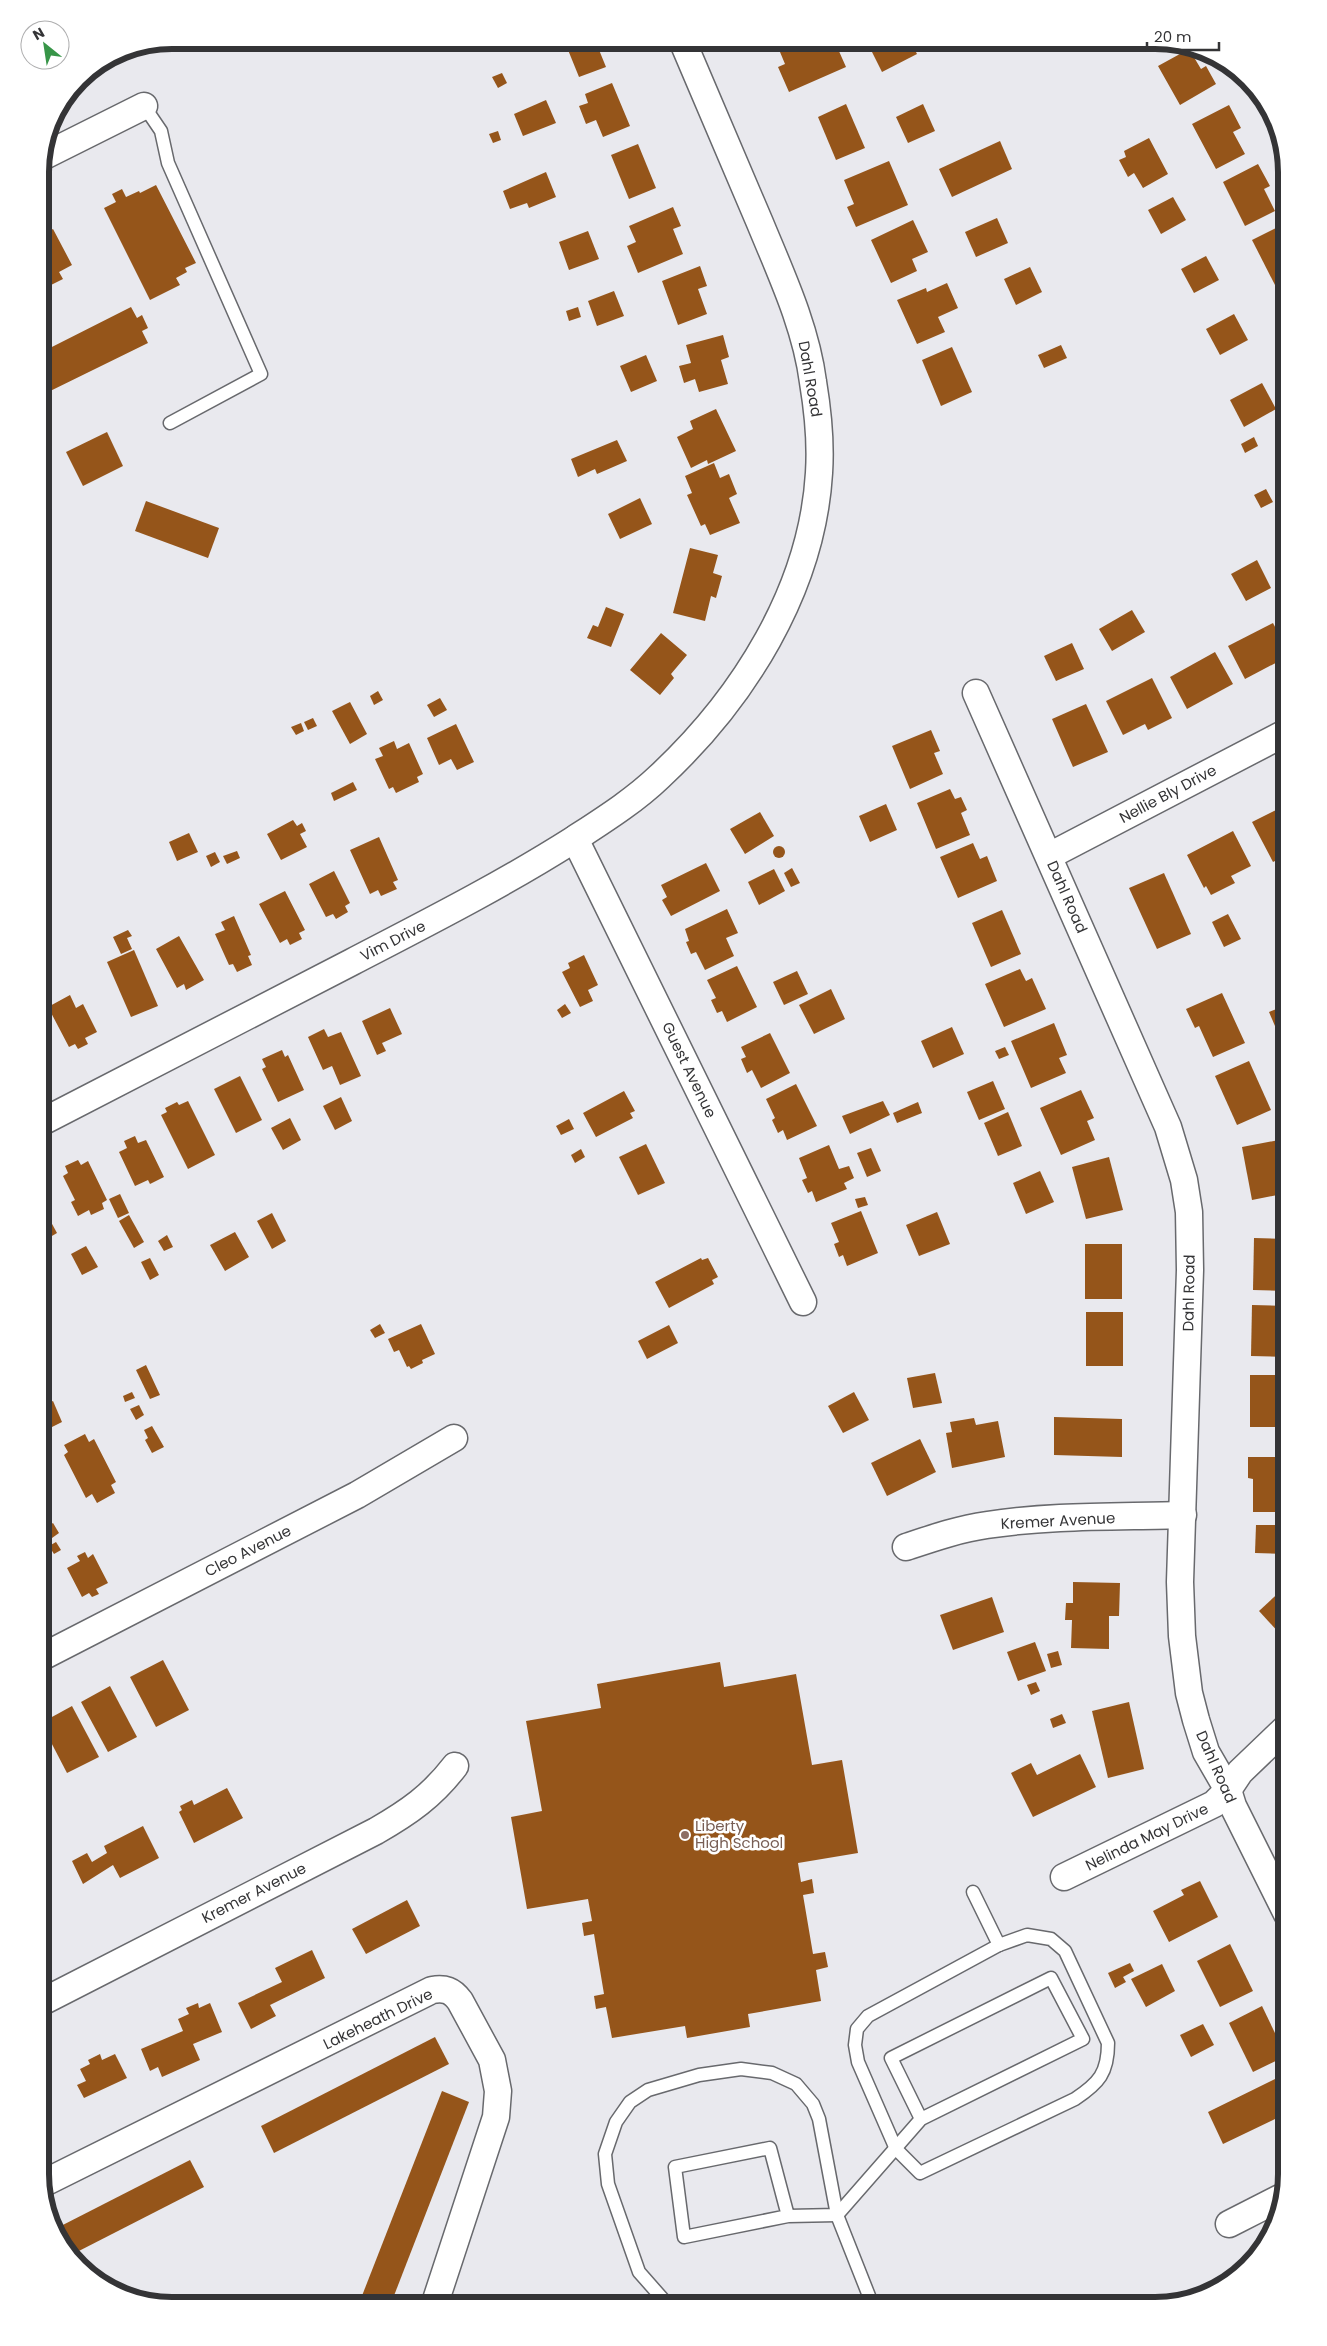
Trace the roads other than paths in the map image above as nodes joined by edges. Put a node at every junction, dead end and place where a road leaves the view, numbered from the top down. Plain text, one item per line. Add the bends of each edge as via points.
1 (686, 49) edge
2 (144, 106) joint
3 (50, 153) edge
4 (170, 422) dead end
5 (976, 693) dead end
6 (716, 717) joint
7 (1278, 737) edge
8 (575, 838) junction
9 (1049, 856) junction
10 (49, 1118) edge
11 (802, 1302) dead end
12 (454, 1438) dead end
13 (1183, 1516) junction
14 (906, 1547) dead end
15 (49, 1653) edge
16 (1278, 1736) edge
17 (456, 1766) dead end
18 (1228, 1790) junction
19 (1064, 1878) dead end
20 (973, 1892) dead end
21 (1278, 1896) edge
22 (998, 1945) junction
23 (49, 1998) edge
24 (922, 2119) junction
25 (896, 2149) junction
26 (49, 2180) edge
27 (1275, 2201) edge
28 (837, 2215) junction
29 (788, 2216) junction
30 (1229, 2224) dead end
31 (437, 2297) edge
32 (661, 2297) edge
33 (866, 2297) edge

1 - 6 street, Dahl Road via 801,329 813,377 818,423 819,475 810,529 796,576 775,626 757,658
2 - 3 street
2 - 4 lane via 161,131 168,163 261,374
5 - 9 street, Dahl Road
6 - 8 street, Vim Drive via 658,779
7 - 9 street, Nellie Bly Drive
8 - 10 street, Vim Drive via 452,910
8 - 11 street, Guest Avenue
9 - 13 street, Dahl Road via 1168,1127 1184,1180 1189,1212 1190,1270
12 - 15 street, Cleo Avenue via 357,1495
13 - 14 street, Kremer Avenue via 1021,1520 985,1525
13 - 18 street, Dahl Road via 1182,1636 1189,1693 1206,1752
16 - 18 street, Nelinda May Drive via 1240,1772
17 - 23 street, Kremer Avenue via 421,1803 376,1831
18 - 19 street, Nelinda May Drive via 1200,1812
18 - 21 street, Dahl Road
20 - 22 lane
22 - 25 lane via 868,2016 857,2029 858,2062
22 - 25 lane via 1027,1935 1051,1939 1065,1951 1108,2043 1103,2073 1093,2087 1075,2099 920,2173
24 - 24 lane via 1083,2039 1051,1978 891,2058
24 - 25 lane
25 - 28 lane
26 - 31 street, Lakeheath Drive via 432,1990 443,1988 454,1993 460,2001 492,2060 498,2091 496,2117
27 - 30 street
28 - 29 lane
28 - 32 lane via 819,2119 813,2104 796,2084 772,2073 740,2069 700,2075 648,2090 630,2102 616,2122 605,2154 608,2184 639,2272
28 - 33 lane
29 - 29 lane via 684,2237 675,2167 770,2148

